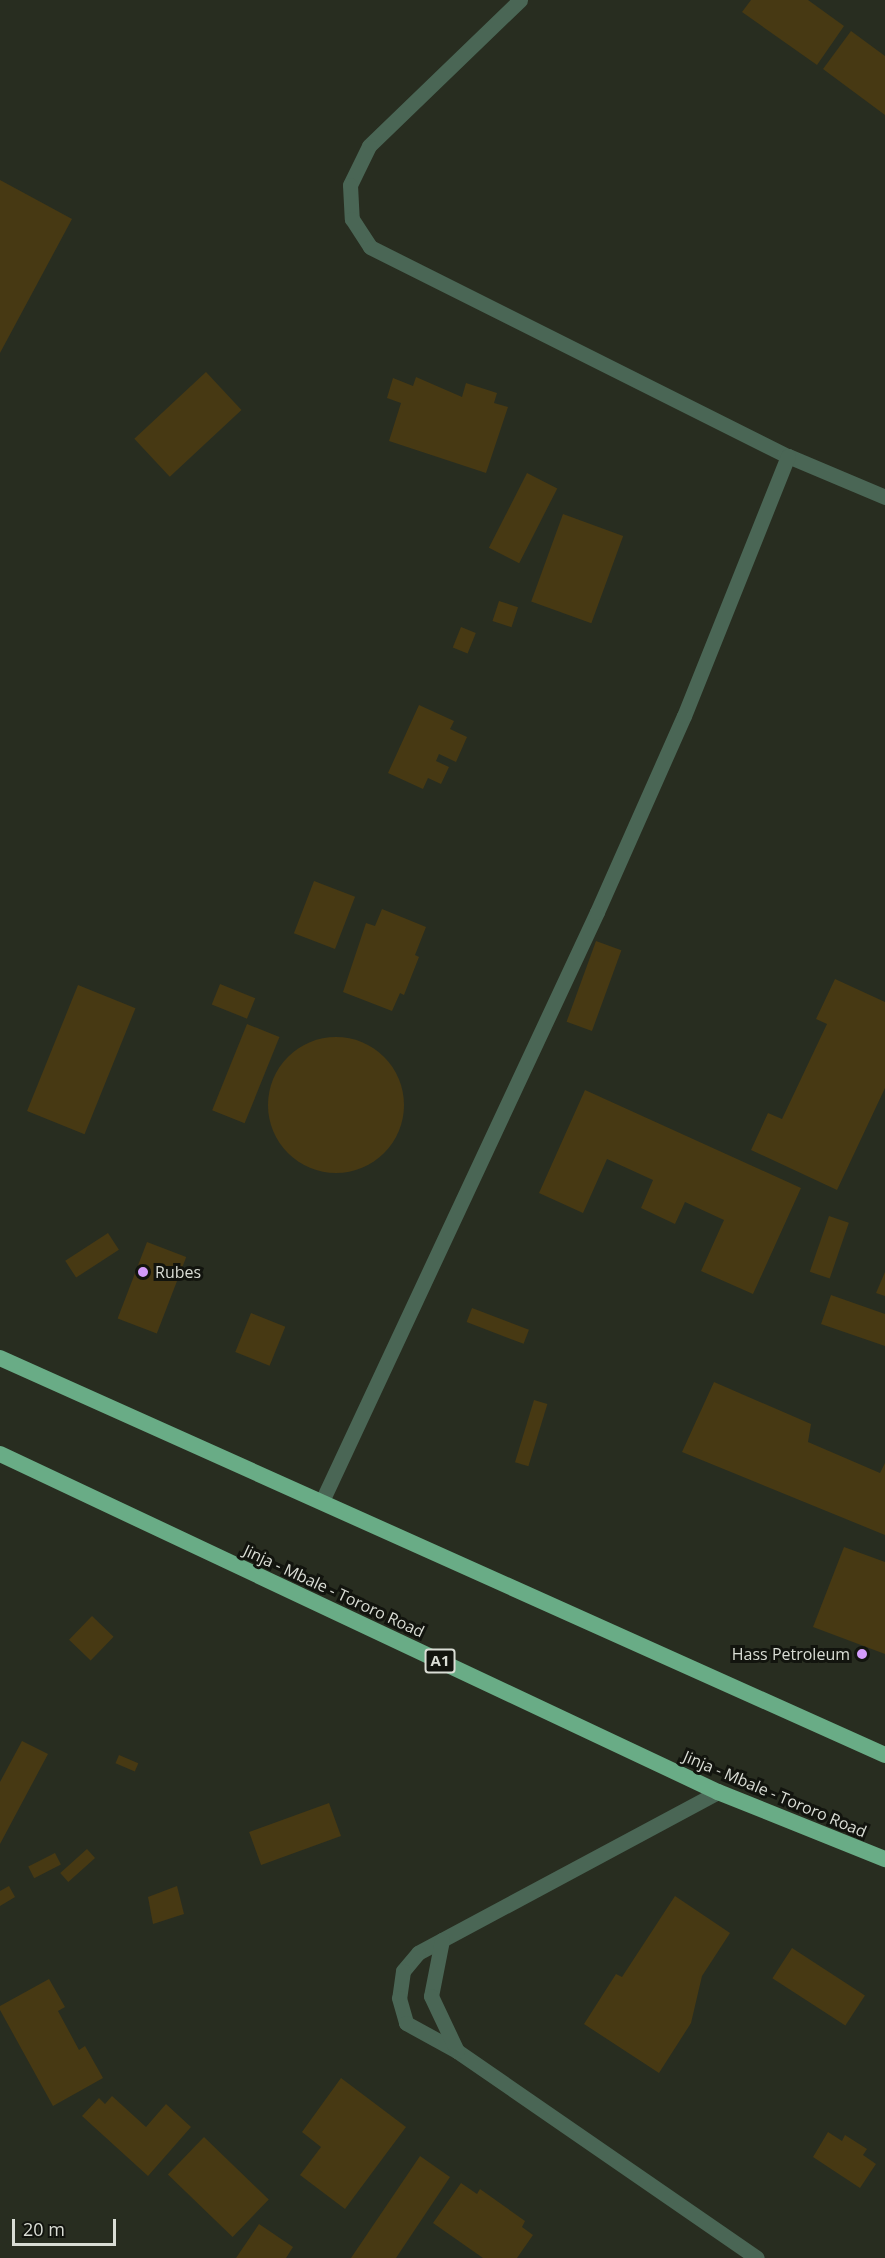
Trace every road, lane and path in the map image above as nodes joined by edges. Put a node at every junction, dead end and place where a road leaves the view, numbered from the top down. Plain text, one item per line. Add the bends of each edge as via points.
1 (520, 0) edge
2 (788, 456) junction
3 (885, 497) edge
4 (0, 1358) edge
5 (0, 1454) edge
6 (322, 1501) junction
7 (885, 1755) edge
8 (718, 1792) junction
9 (885, 1859) edge
10 (442, 1940) junction
11 (457, 2051) junction
12 (757, 2258) edge

1 - 2 street via 369,146 350,185 352,219 370,247
2 - 3 street
2 - 6 street via 684,716 597,912
4 - 6 highway
5 - 8 highway, Jinja - Mbale - Tororo Road / A1
6 - 7 highway
8 - 9 highway, Jinja - Mbale - Tororo Road / A1
8 - 10 street
10 - 11 street via 431,1996
10 - 11 street via 418,1953 403,1971 399,1998 406,2023
11 - 12 street

